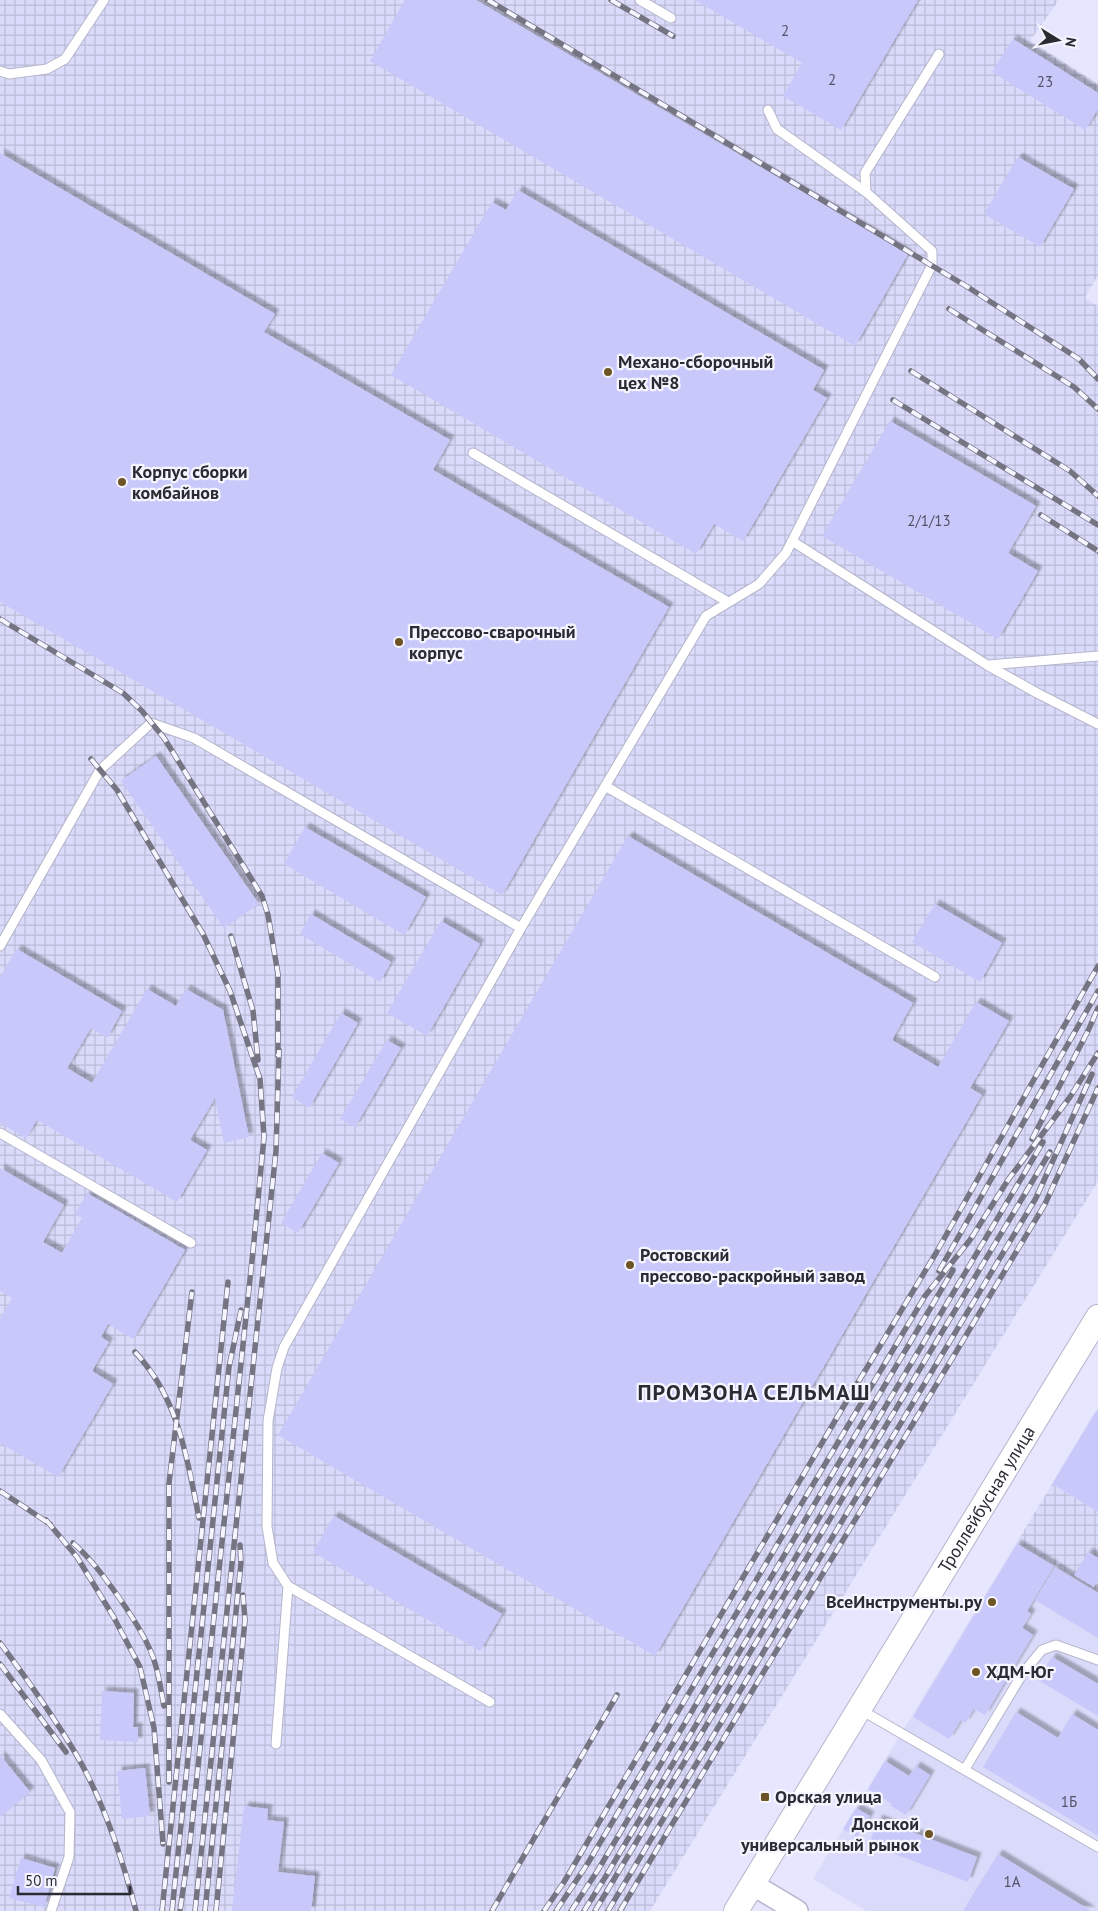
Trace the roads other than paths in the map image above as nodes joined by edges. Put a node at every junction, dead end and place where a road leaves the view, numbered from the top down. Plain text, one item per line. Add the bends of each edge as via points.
1 (104, 0) edge
2 (640, 0) edge
3 (671, 18) dead end
4 (939, 54) dead end
5 (0, 71) edge
6 (768, 110) dead end
7 (866, 192) junction
8 (473, 453) dead end
9 (792, 541) junction
10 (728, 602) junction
11 (1098, 656) edge
12 (988, 665) junction
13 (1098, 724) edge
14 (605, 786) junction
15 (521, 928) junction
16 (0, 946) edge
17 (935, 977) dead end
18 (0, 1134) edge
19 (191, 1243) dead end
20 (1098, 1318) edge
21 (288, 1586) junction
22 (1098, 1660) edge
23 (490, 1702) dead end
24 (859, 1708) junction
25 (0, 1714) edge
26 (276, 1744) dead end
27 (965, 1770) junction
28 (1098, 1848) edge
29 (752, 1884) junction
30 (51, 1911) edge
31 (736, 1911) edge
32 (797, 1911) edge

1 - 5 lane via 65,58 47,69 9,74
2 - 3 lane
4 - 7 lane via 865,173
6 - 7 lane via 777,129
7 - 9 lane via 932,251 932,265
8 - 10 lane
9 - 10 lane via 786,553 759,584
9 - 12 lane
10 - 14 lane via 706,616
11 - 12 lane
12 - 13 lane
14 - 15 lane
14 - 17 lane
15 - 16 lane via 194,738 152,723 100,770
15 - 21 lane via 284,1347 276,1368 268,1421 267,1527 273,1563
18 - 19 lane
20 - 24 main road, Троллейбусная улица
21 - 23 lane
21 - 26 lane
22 - 27 lane via 1056,1645 1042,1650 1023,1673
24 - 27 lane
24 - 29 main road, Троллейбусная улица
25 - 30 lane via 42,1760 70,1812 69,1857
27 - 28 lane
29 - 31 main road, Троллейбусная улица
29 - 32 street

